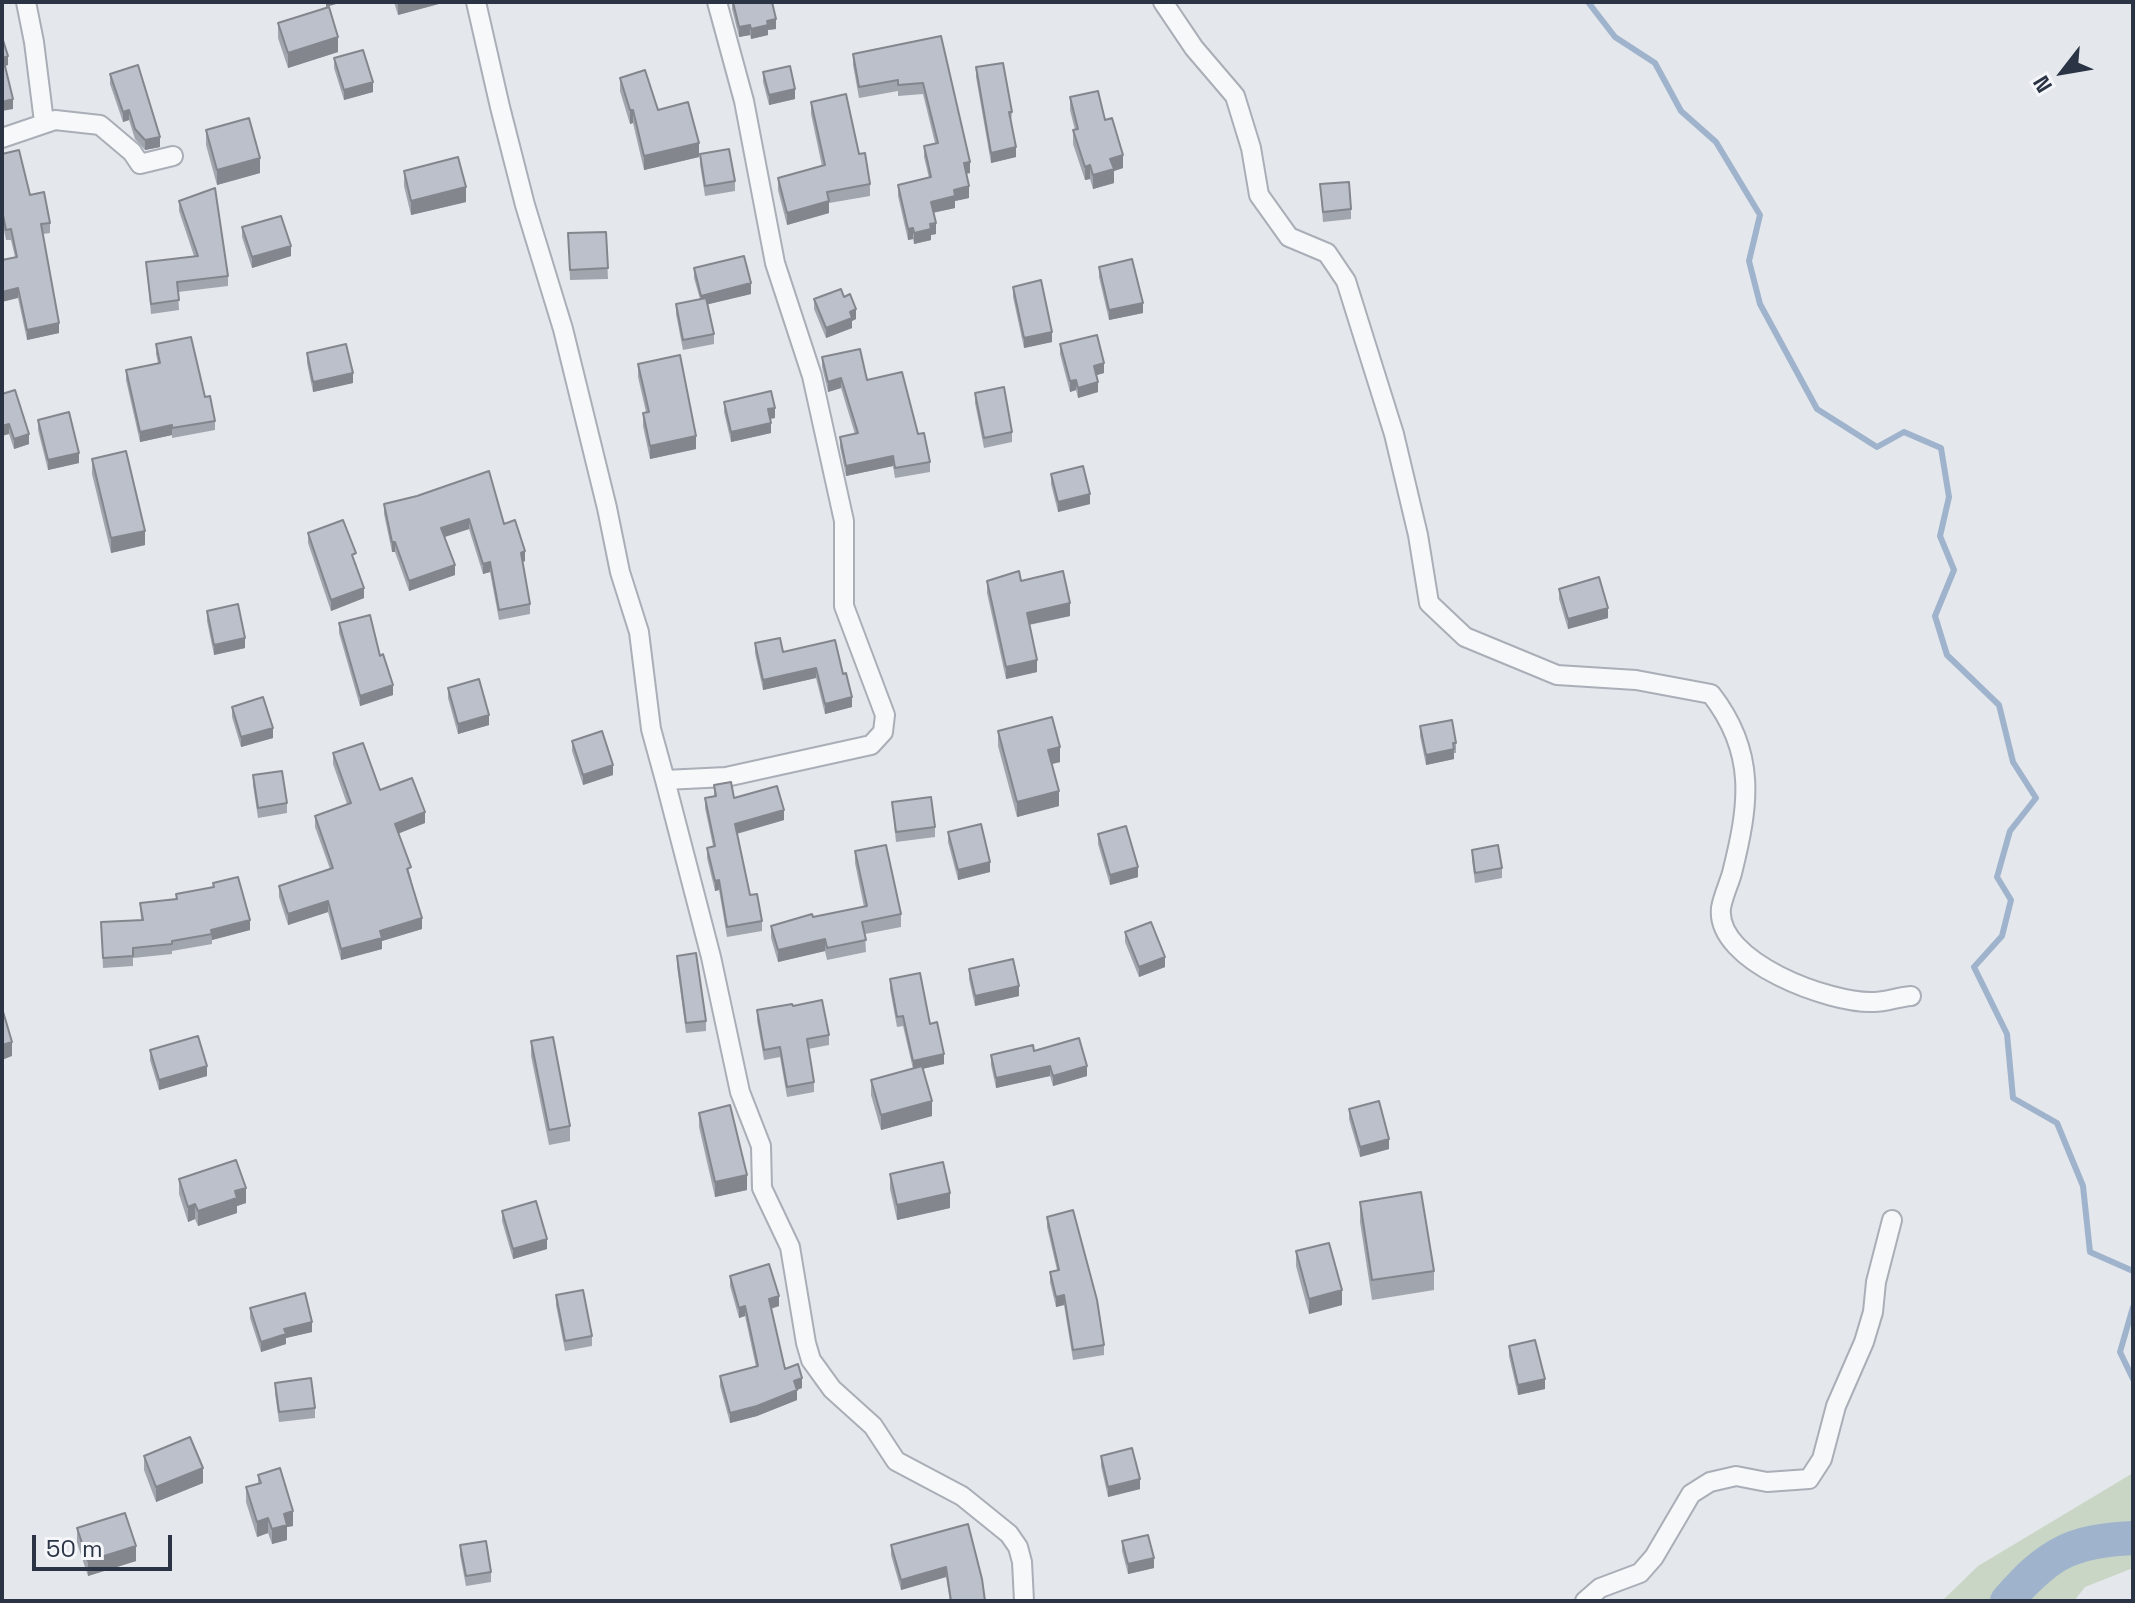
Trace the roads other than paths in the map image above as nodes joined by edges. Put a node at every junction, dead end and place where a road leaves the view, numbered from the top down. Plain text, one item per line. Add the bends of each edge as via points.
1 (26, 2) edge
2 (476, 2) edge
3 (717, 2) edge
4 (1163, 2) edge
5 (44, 122) junction
6 (2, 138) edge
7 (173, 156) dead end
8 (665, 780) junction
9 (1911, 996) dead end
10 (1892, 1220) dead end
11 (1024, 1601) edge
12 (1585, 1601) edge

1 - 5 street
2 - 8 street via 639,632 651,729
3 - 8 street via 744,101 775,263 812,376 844,521 844,606 885,715 883,732 871,745 726,777
4 - 9 street via 1235,96 1259,195 1289,237 1327,253 1346,281 1394,434 1429,603 1465,637 1557,675 1636,680 1711,694 1728,717 1742,752 1747,807 1721,910 1730,942 1754,962 1814,991 1873,1002
5 - 6 street
5 - 7 street via 100,125 140,164
8 - 11 street via 740,1092 761,1146 762,1188 790,1247 811,1360 832,1389 873,1426 896,1461 962,1496 1009,1534 1022,1562
10 - 12 street via 1864,1342 1836,1406 1822,1459 1809,1479 1767,1482 1736,1476 1710,1482 1691,1494 1640,1573 1600,1588

